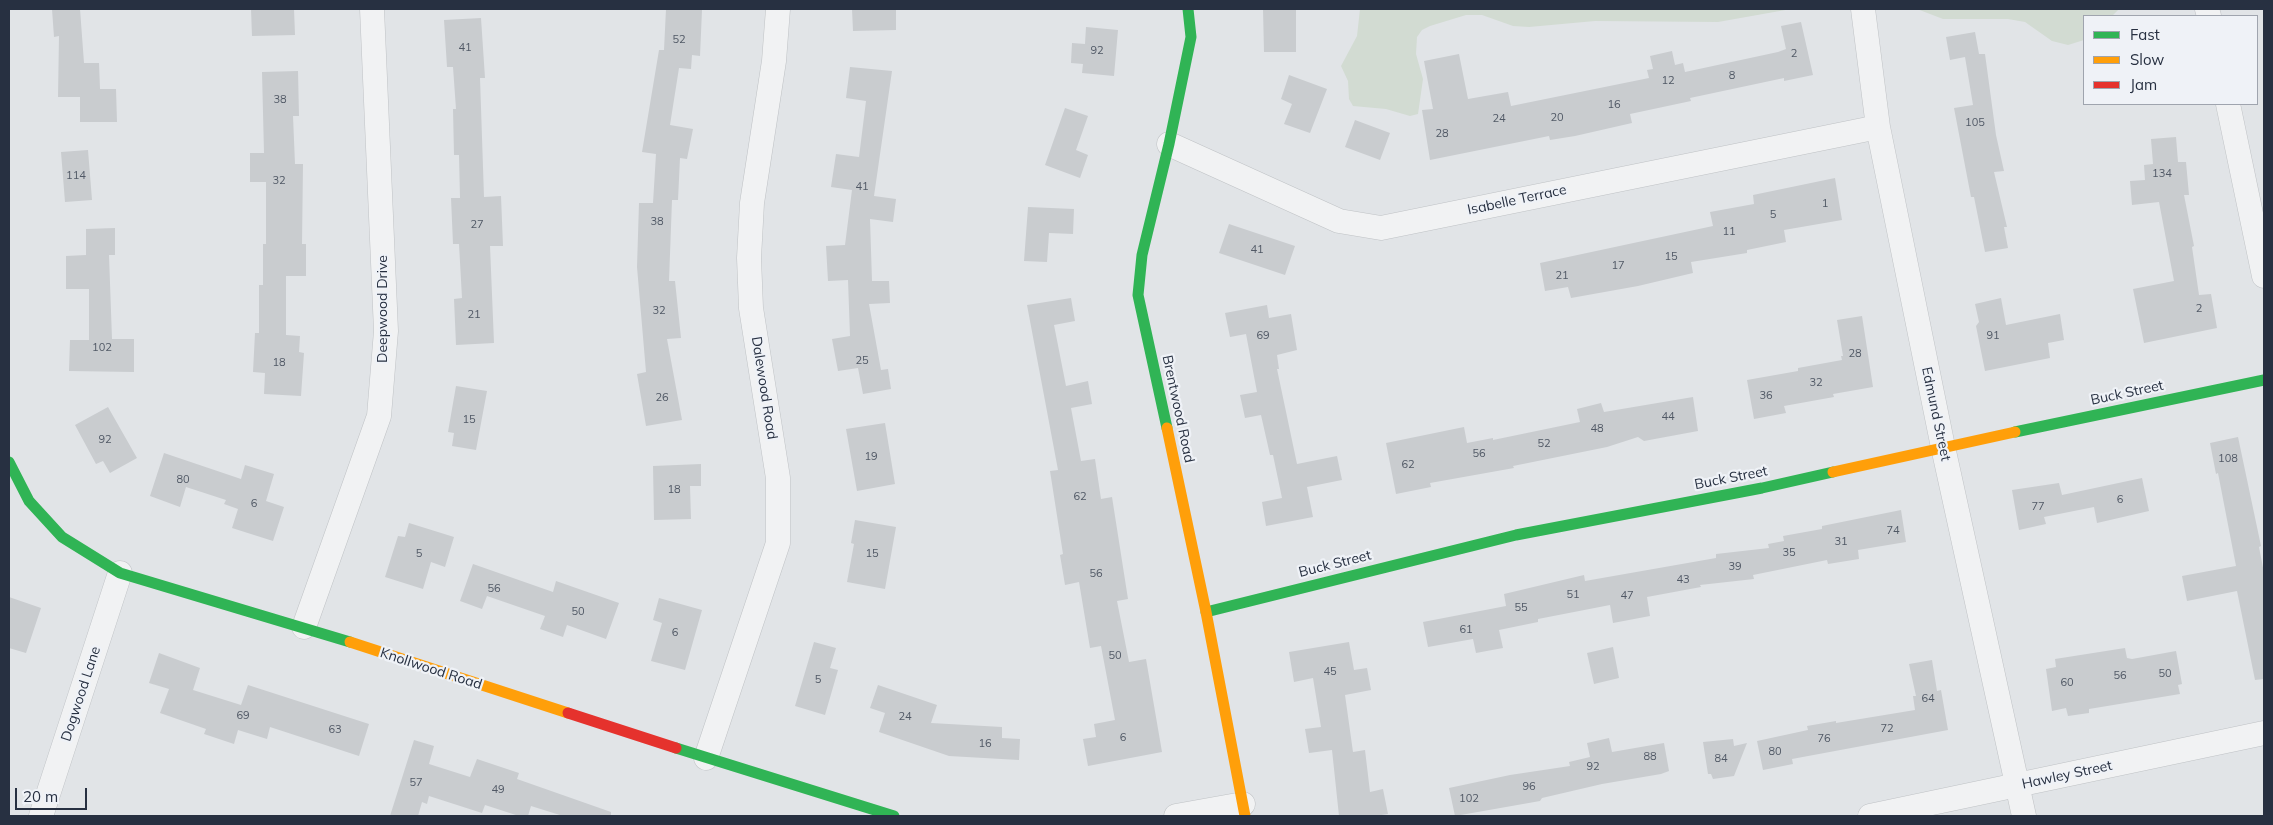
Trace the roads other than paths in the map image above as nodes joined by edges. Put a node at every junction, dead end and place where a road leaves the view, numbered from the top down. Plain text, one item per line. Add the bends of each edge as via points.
1 (372, 9) edge
2 (778, 9) edge
3 (1188, 9) edge
4 (1863, 9) edge
5 (2228, 105) edge
6 (1878, 127) junction
7 (1169, 144) junction
8 (2264, 276) edge
9 (2264, 380) edge
10 (1943, 447) junction
11 (9, 462) edge
12 (120, 572) junction
13 (1206, 612) junction
14 (304, 627) junction
15 (2264, 733) edge
16 (706, 758) junction
17 (2018, 786) junction
18 (1244, 810) edge
19 (41, 816) edge
20 (894, 816) edge
21 (1176, 816) edge
22 (1870, 816) edge
23 (2024, 816) edge

1 - 14 street, Deepwood Drive via 386,331 379,416
2 - 16 street, Dalewood Road via 774,61 752,202 749,258 751,308 778,478 778,543
3 - 7 street, Brentwood Road via 1191,37
4 - 6 street, Edmund Street
5 - 8 street
6 - 7 street, Isabelle Terrace via 1381,228 1339,221
6 - 10 street, Edmund Street
7 - 13 street, Brentwood Road via 1142,255 1138,295
9 - 10 street, Buck Street
10 - 13 street, Buck Street via 1762,488 1516,535
10 - 17 street, Edmund Street
11 - 12 street, Knollwood Road via 29,501 62,537
12 - 14 street, Knollwood Road
12 - 19 street, Dogwood Lane
13 - 18 street, Brentwood Road
14 - 16 street, Knollwood Road
15 - 17 street, Hawley Street
16 - 20 street, Knollwood Road
17 - 22 street, Hawley Street
17 - 23 street, Edmund Street
18 - 21 street

